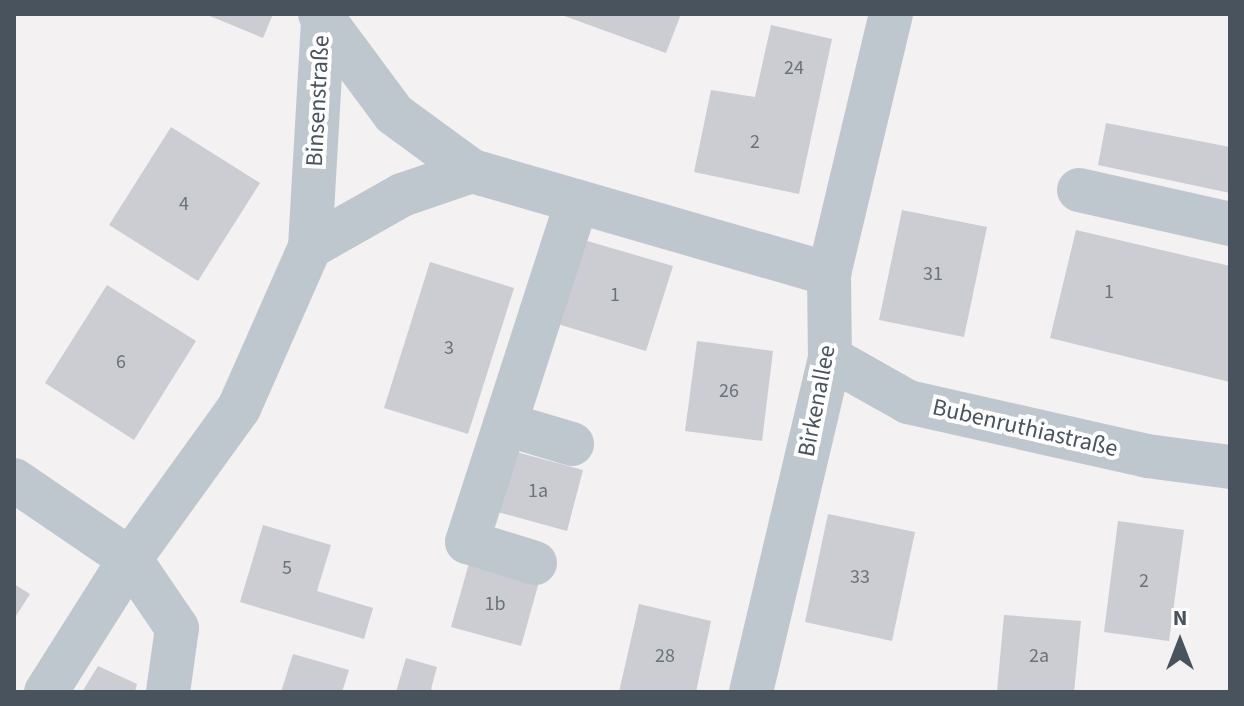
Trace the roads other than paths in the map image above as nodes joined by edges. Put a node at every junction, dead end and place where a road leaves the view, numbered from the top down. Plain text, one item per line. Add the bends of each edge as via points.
1 (891, 14) edge
2 (322, 18) edge
3 (472, 171) junction
4 (1079, 190) dead end
5 (577, 201) junction
6 (1230, 224) edge
7 (310, 247) junction
8 (829, 274) junction
9 (830, 358) junction
10 (505, 424) junction
11 (572, 444) dead end
12 (1230, 467) edge
13 (14, 480) edge
14 (130, 559) junction
15 (535, 563) dead end
16 (46, 692) edge
17 (168, 692) edge
18 (751, 692) edge

1 - 8 street, Birkenallee
2 - 3 street, Binsenstraße via 394,114
2 - 7 street, Binsenstraße
3 - 5 street, Binsenstraße
3 - 7 street via 402,195
4 - 6 street
5 - 8 street, Binsenstraße
5 - 10 street
7 - 14 street, Binsenstraße via 239,408
8 - 9 street, Birkenallee
9 - 12 street, Bubenruthiastraße via 908,402 1147,456
9 - 18 street, Birkenallee
10 - 11 street
10 - 15 street via 467,542
13 - 14 street
14 - 16 street, Binsenstraße
14 - 17 street via 177,628

